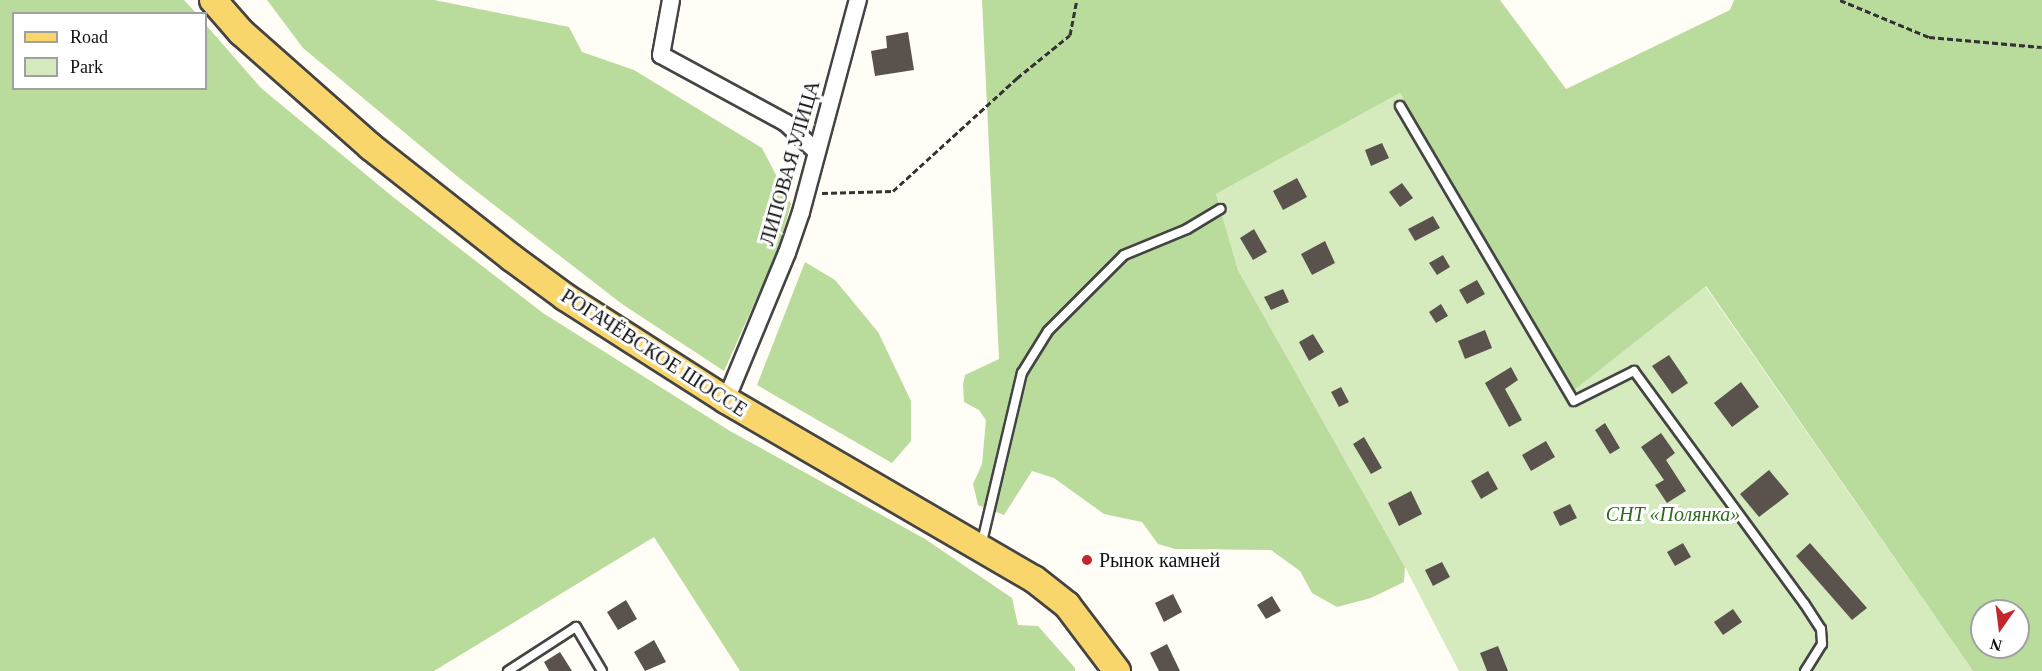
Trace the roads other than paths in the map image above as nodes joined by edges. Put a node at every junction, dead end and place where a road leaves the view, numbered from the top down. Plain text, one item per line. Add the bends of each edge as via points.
1 (213, 0) edge
2 (671, 0) edge
3 (858, 0) edge
4 (1400, 106) dead end
5 (815, 150) junction
6 (1220, 209) dead end
7 (726, 400) junction
8 (981, 546) junction
9 (508, 671) edge
10 (602, 671) edge
11 (1117, 671) edge
12 (1805, 671) edge

1 - 7 main road, РОГАЧЁВСКОЕ ШОССЕ via 241,32 371,147 494,243 565,297
2 - 5 street via 661,55 786,123
3 - 5 street, ЛИПОВАЯ УЛИЦА
4 - 12 lane via 1574,401 1634,371 1804,603 1821,629 1822,644
5 - 7 street, ЛИПОВАЯ УЛИЦА via 787,253
6 - 8 lane via 1187,229 1124,255 1048,331 1022,373
7 - 8 main road, РОГАЧЁВСКОЕ ШОССЕ
8 - 11 main road, РОГАЧЁВСКОЕ ШОССЕ via 1067,604
9 - 10 lane via 576,627

